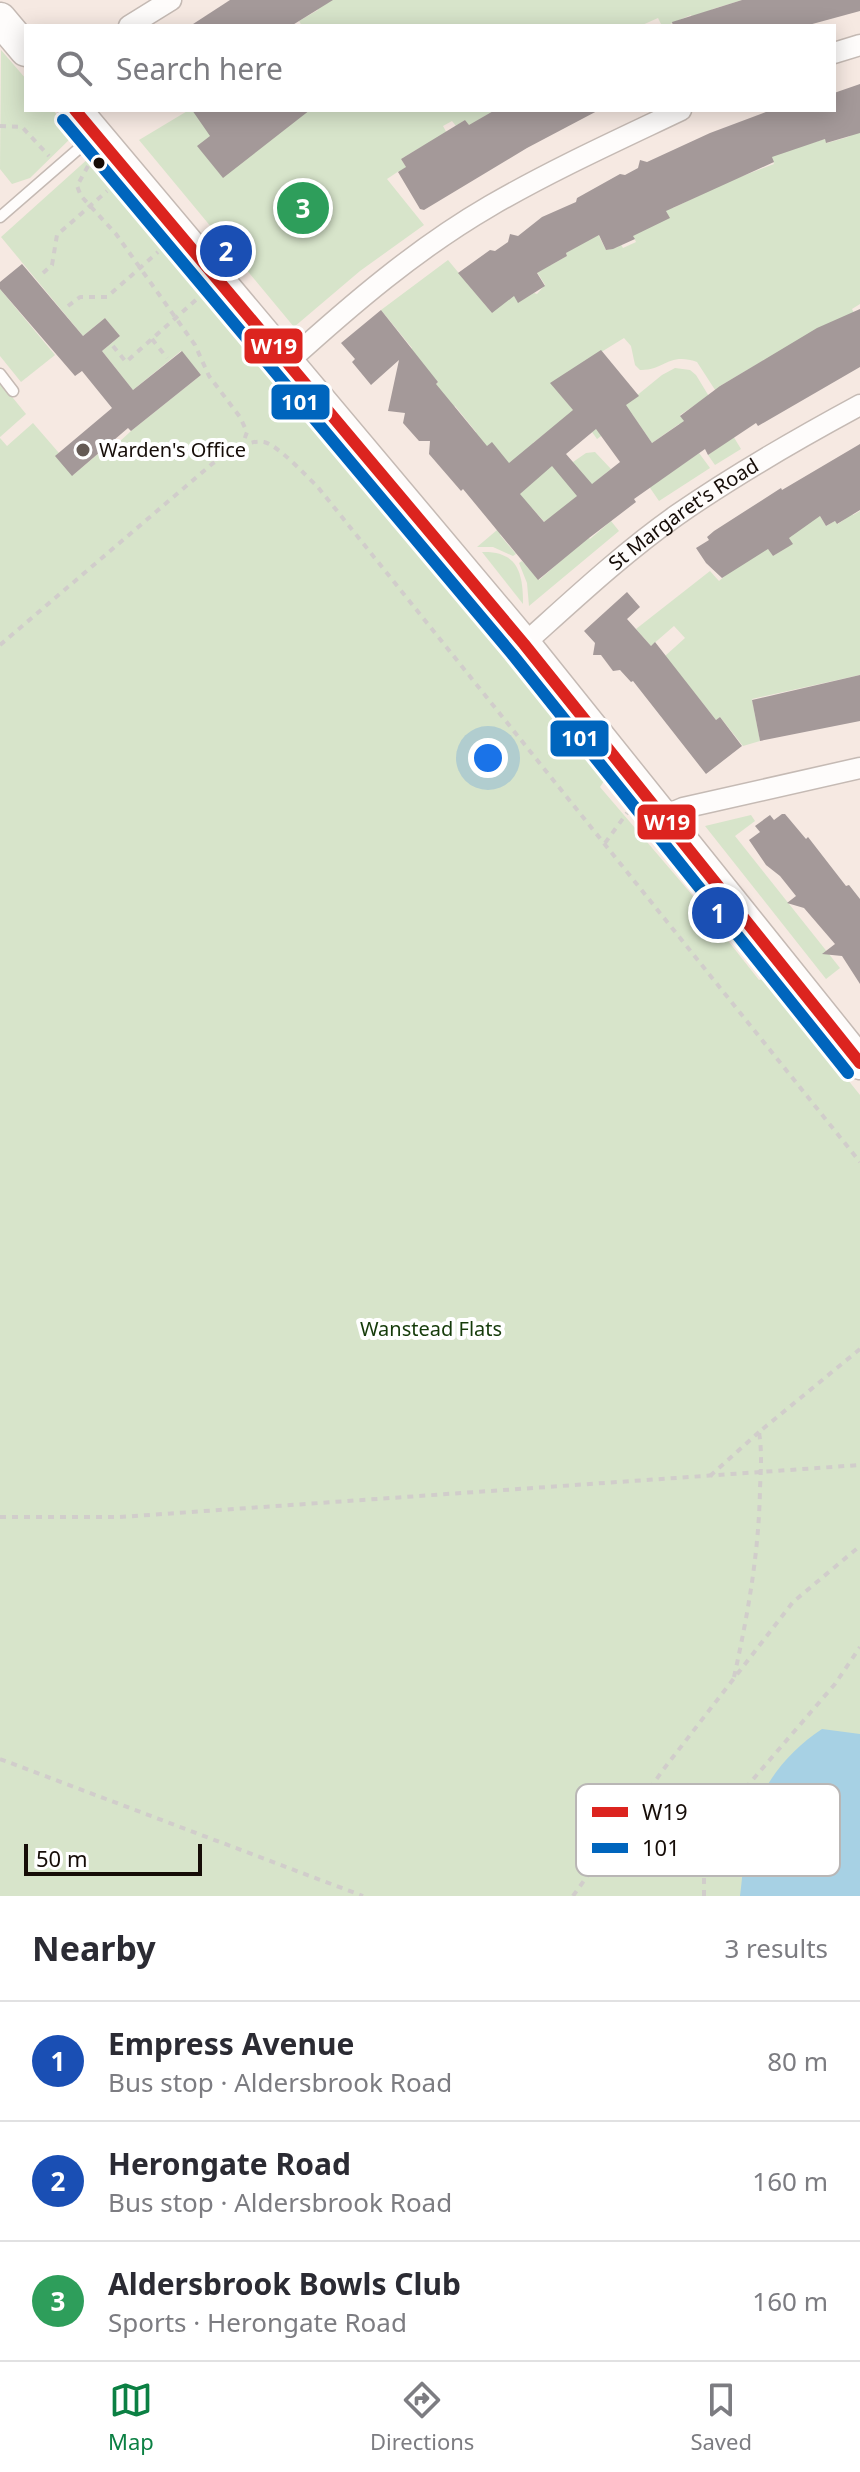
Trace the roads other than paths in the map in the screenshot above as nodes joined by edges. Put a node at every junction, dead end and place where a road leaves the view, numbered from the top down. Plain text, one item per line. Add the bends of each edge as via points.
1 (171, 0) edge
2 (0, 19) edge
3 (132, 24) edge
4 (860, 45) edge
5 (24, 48) edge
6 (836, 52) edge
7 (677, 112) edge
8 (88, 135) edge
9 (0, 217) edge
10 (288, 362) junction
11 (0, 374) edge
12 (13, 391) dead end
13 (860, 405) edge
14 (524, 644) junction
15 (860, 768) edge
16 (648, 812) junction
17 (860, 1063) edge

1 - 3 street
2 - 5 main road
4 - 6 street
7 - 10 street via 488,207 398,268
8 - 9 lane
8 - 10 main road
10 - 14 main road
11 - 12 lane
13 - 14 street, St Margaret's Road via 764,457 675,516
14 - 16 main road
15 - 16 street
16 - 17 main road

